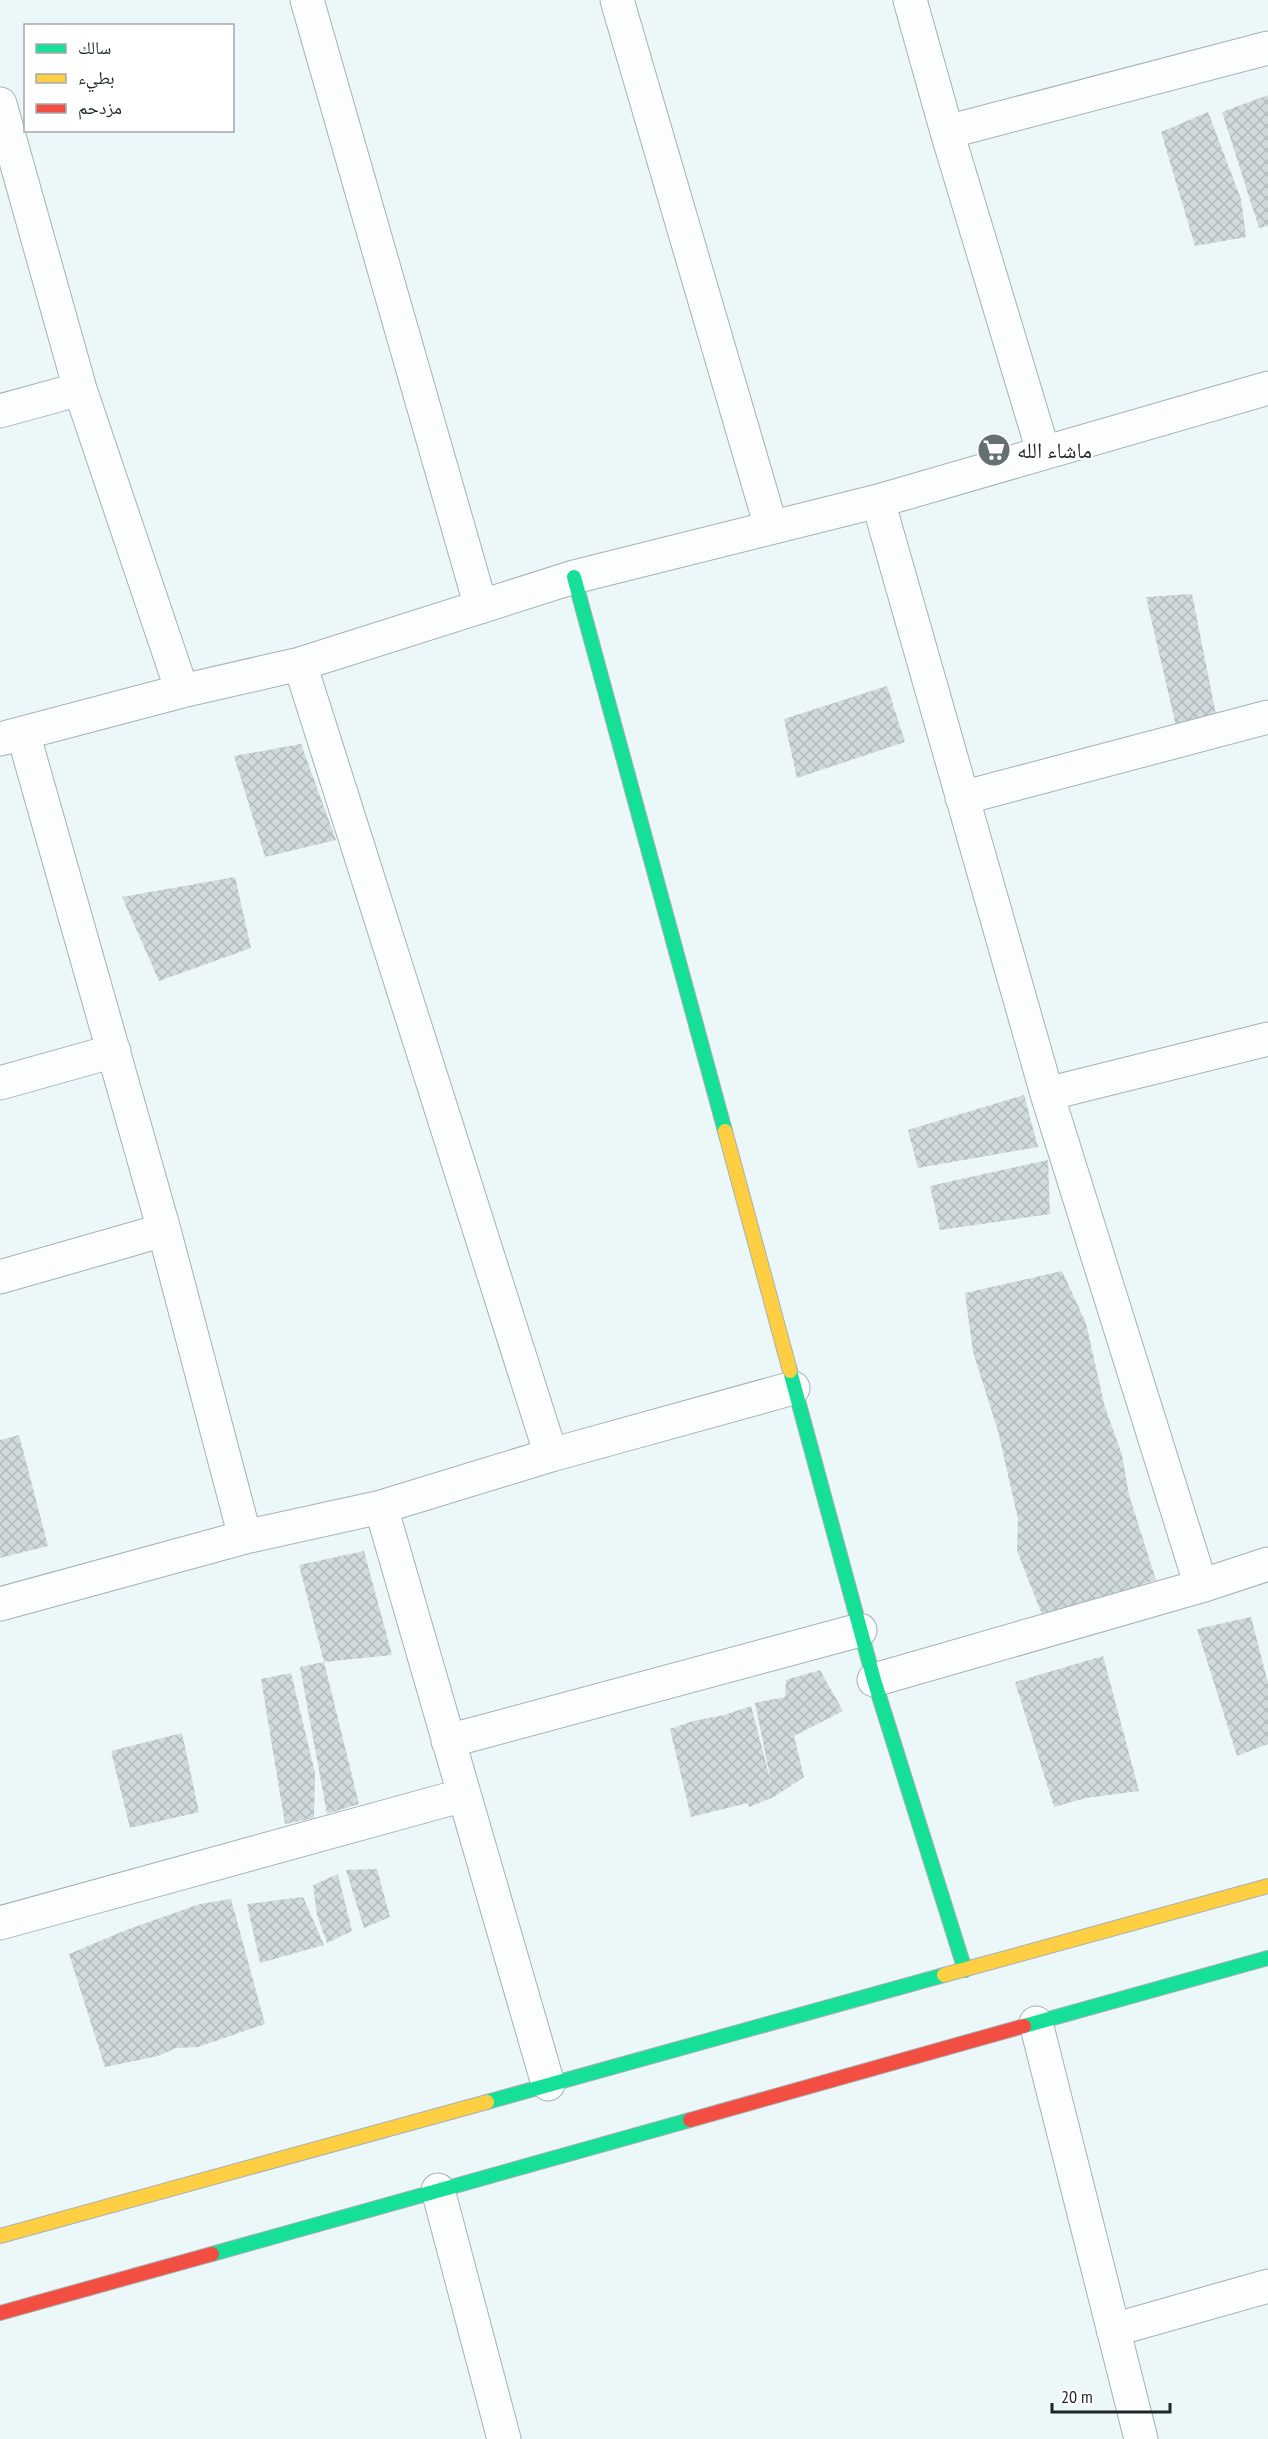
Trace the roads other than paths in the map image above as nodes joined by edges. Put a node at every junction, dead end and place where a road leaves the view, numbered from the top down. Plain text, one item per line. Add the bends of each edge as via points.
1 (307, 0) edge
2 (617, 0) edge
3 (910, 0) edge
4 (1268, 48) edge
5 (0, 104) edge
6 (947, 132) junction
7 (1268, 388) edge
8 (80, 389) junction
9 (0, 411) edge
10 (1043, 451) junction
11 (878, 501) junction
12 (771, 527) junction
13 (574, 577) junction
14 (481, 606) junction
15 (300, 664) junction
16 (182, 691) junction
17 (1268, 717) edge
18 (12, 736) edge
19 (962, 798) junction
20 (1268, 1039) edge
21 (114, 1051) junction
22 (0, 1083) edge
23 (1047, 1094) junction
24 (164, 1230) junction
25 (0, 1277) edge
26 (793, 1388) junction
27 (551, 1455) junction
28 (381, 1506) junction
29 (245, 1537) junction
30 (1268, 1564) edge
31 (1201, 1586) junction
32 (0, 1604) edge
33 (860, 1630) junction
34 (874, 1680) junction
35 (448, 1741) junction
36 (464, 1795) junction
37 (1268, 1886) edge
38 (0, 1923) edge
39 (1268, 1958) edge
40 (965, 1970) junction
41 (1036, 2023) junction
42 (548, 2084) junction
43 (438, 2190) junction
44 (0, 2236) edge
45 (1268, 2286) edge
46 (0, 2313) edge
47 (1113, 2330) junction
48 (504, 2439) edge
49 (1141, 2439) edge

1 - 14 street
2 - 12 street
3 - 6 street
4 - 6 street
5 - 8 street
6 - 10 street
7 - 10 street
8 - 9 street
8 - 16 street
10 - 11 street
11 - 12 street
11 - 19 street
12 - 13 street
13 - 14 street
13 - 26 street
14 - 15 street
15 - 16 street
15 - 27 street
16 - 18 street
17 - 19 street
18 - 21 street
19 - 23 street
20 - 23 street
21 - 22 street
21 - 24 street
23 - 31 street
24 - 25 street
24 - 29 street
26 - 27 street
26 - 33 street
27 - 28 street
28 - 29 street
28 - 35 street
29 - 32 street
30 - 31 street
31 - 34 street
33 - 34 street
33 - 35 street
34 - 40 street
35 - 36 street
36 - 38 street
36 - 42 street
37 - 40 street
39 - 41 street
40 - 42 street
41 - 43 street
41 - 47 street
42 - 44 street
43 - 46 street
43 - 48 street
45 - 47 street
47 - 49 street

